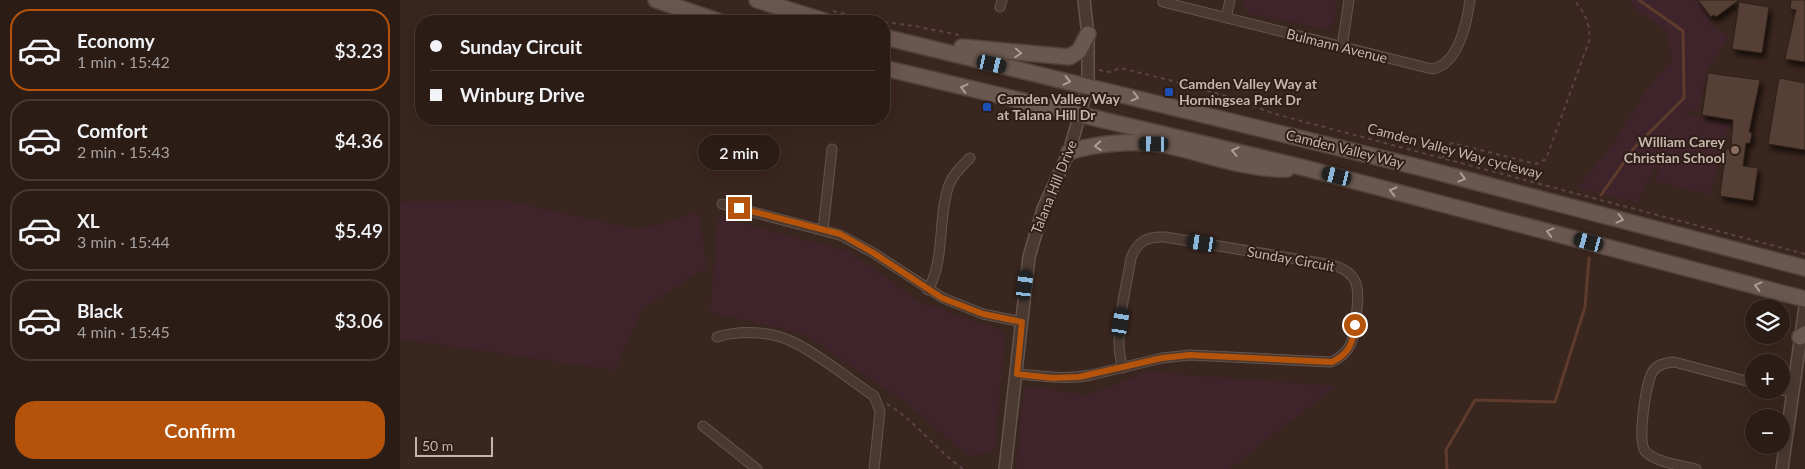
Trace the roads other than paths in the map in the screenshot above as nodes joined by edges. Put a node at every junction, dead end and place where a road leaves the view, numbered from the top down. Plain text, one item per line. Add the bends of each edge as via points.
1 (656, 0) edge
2 (757, 0) edge
3 (1084, 0) edge
4 (1162, 0) edge
5 (1230, 0) edge
6 (1349, 0) edge
7 (1470, 0) edge
8 (700, 15) edge
9 (826, 15) edge
10 (1226, 18) junction
11 (1088, 34) junction
12 (890, 37) edge
13 (890, 37) edge
14 (1342, 47) junction
15 (890, 69) edge
16 (1088, 86) junction
17 (1080, 114) junction
18 (832, 149) dead end
19 (1069, 152) junction
20 (970, 158) dead end
21 (1301, 167) junction
22 (722, 204) dead end
23 (824, 230) junction
24 (1805, 268) edge
25 (928, 290) junction
26 (1805, 298) edge
27 (1805, 307) edge
28 (1022, 322) junction
29 (1803, 335) edge
30 (717, 337) dead end
31 (1123, 368) junction
32 (1017, 374) junction
33 (1790, 380) edge
34 (1745, 381) edge
35 (1786, 399) edge
36 (703, 426) dead end
37 (1659, 464) edge
38 (757, 469) edge
39 (874, 469) edge
40 (1004, 469) edge
41 (1696, 469) edge
42 (1782, 469) edge

1 - 8 main road
2 - 9 main road
3 - 11 street, Talana Hill Drive
4 - 10 street, Bulmann Avenue
5 - 10 street
6 - 14 street
7 - 14 street, Bulmann Avenue via 1461,36 1448,61 1439,68 1426,69
10 - 14 street, Bulmann Avenue
12 -> 11 main road via 976,50 1069,57 1079,51
11 - 16 street, Talana Hill Drive
13 -> 16 main road, Camden Valley Way
17 -> 15 main road, Camden Valley Way
16 - 17 street, Talana Hill Drive
16 -> 24 main road, Camden Valley Way via 1438,172
17 - 19 street, Talana Hill Drive
21 -> 17 main road, Camden Valley Way
18 - 23 street
21 -> 19 main road via 1261,170 1154,144 1095,146
19 - 28 street, Talana Hill Drive via 1034,235
20 - 25 street via 950,184 937,272
26 -> 21 main road, Camden Valley Way
22 - 23 street
23 - 25 street via 856,242
25 - 28 street via 977,312
27 - 29 street
28 - 32 street, Talana Hill Drive
29 - 33 street
30 - 39 street via 733,332 760,333 793,341 874,396 880,411
31 - 31 street, Sunday Circuit via 1119,338 1131,258 1134,250 1146,239 1165,237 1332,265 1348,271 1357,284 1359,293 1353,341 1345,355 1332,362 1190,355
31 - 32 street, Sunday Circuit via 1079,377
32 - 40 street, Talana Hill Drive
34 - 37 street via 1674,362 1657,366 1648,384 1641,442
35 - 42 street
36 - 38 street
37 - 41 street

